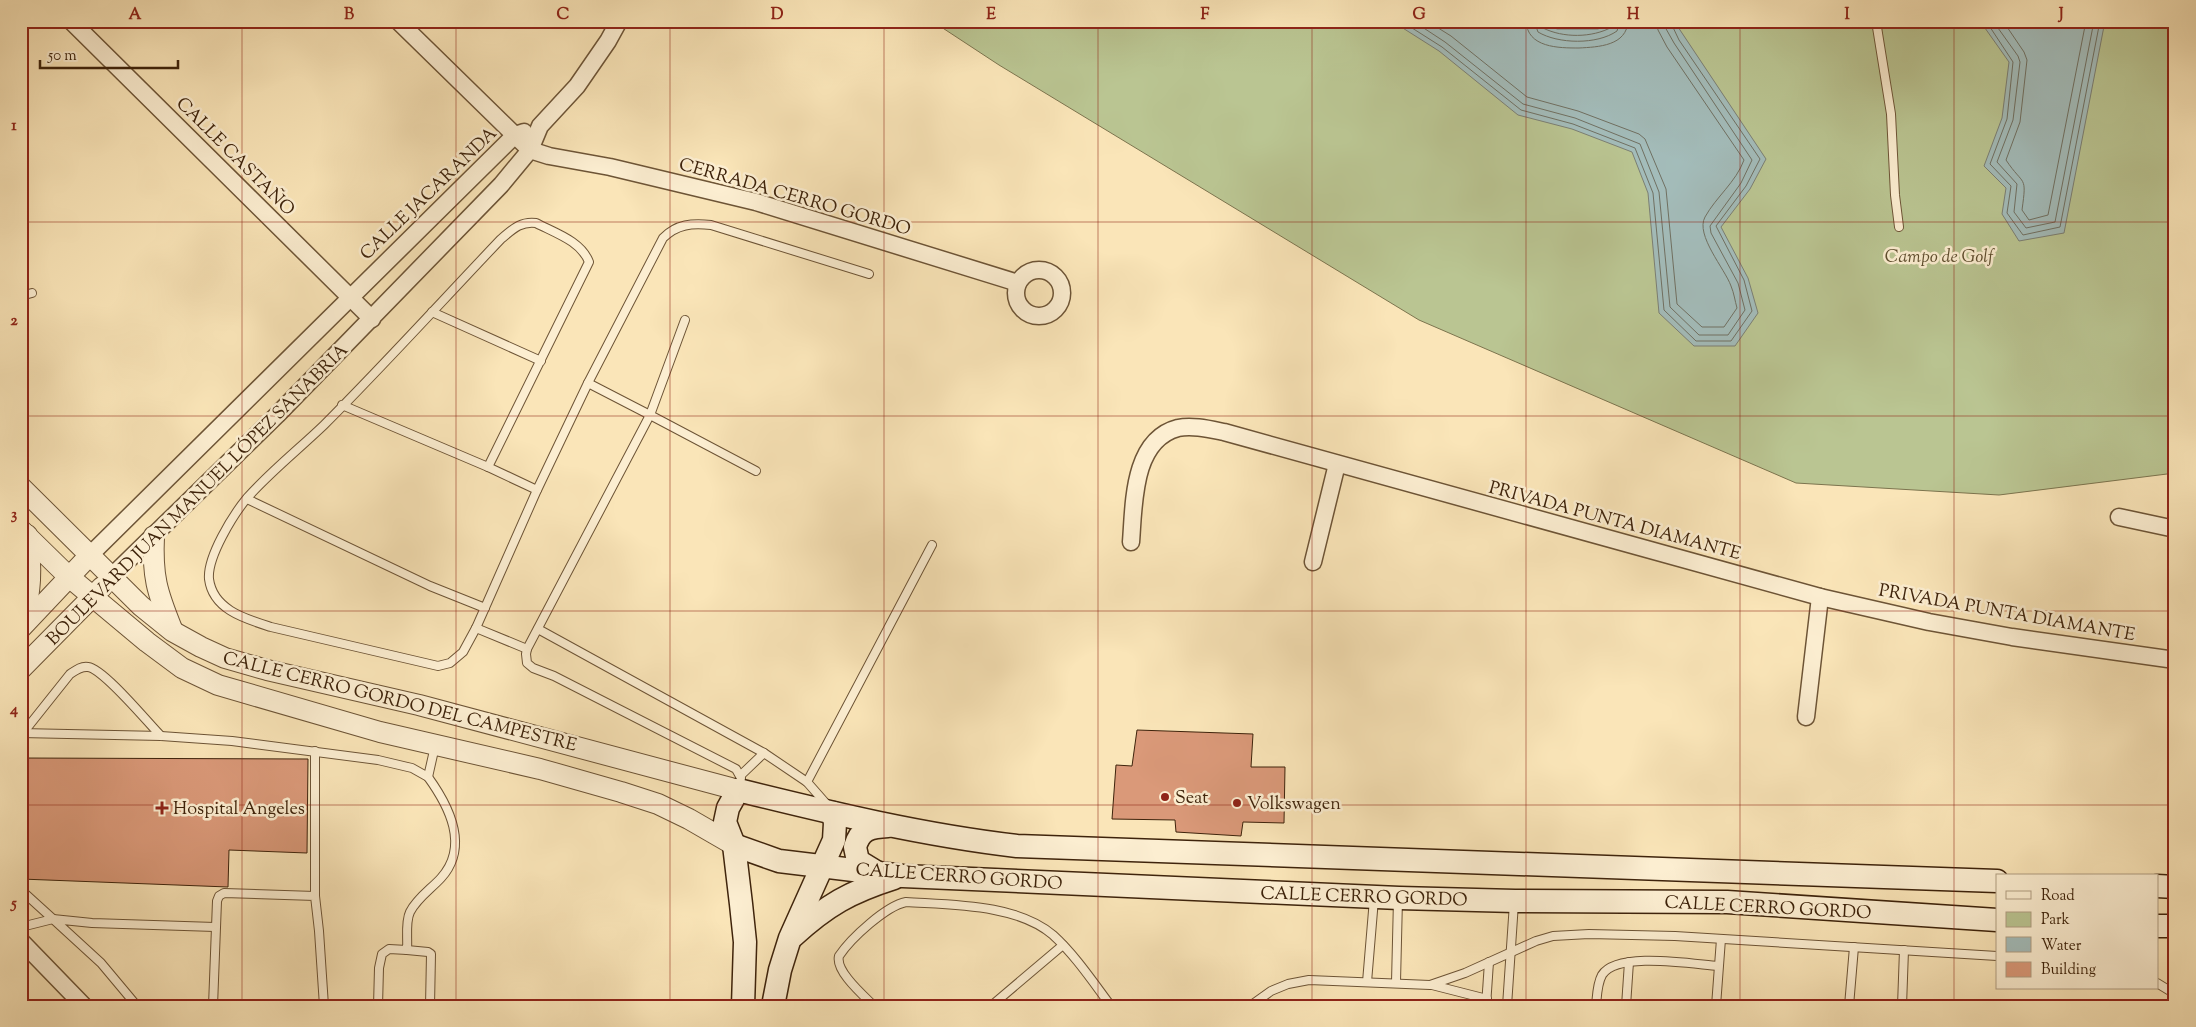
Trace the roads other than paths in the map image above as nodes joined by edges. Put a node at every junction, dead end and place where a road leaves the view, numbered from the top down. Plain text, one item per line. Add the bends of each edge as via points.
1 (71, 21) edge
2 (398, 21) edge
3 (619, 21) edge
4 (1876, 21) edge
5 (540, 126) junction
6 (515, 135) junction
7 (530, 150) junction
8 (1899, 227) dead end
9 (869, 274) dead end
10 (1018, 283) dead end
11 (32, 293) dead end
12 (21, 296) edge
13 (349, 297) junction
14 (432, 312) junction
15 (372, 319) junction
16 (685, 320) dead end
17 (541, 361) junction
18 (588, 383) junction
19 (342, 405) junction
20 (650, 415) junction
21 (1337, 464) junction
22 (488, 467) junction
23 (756, 471) dead end
24 (21, 487) edge
25 (537, 490) junction
26 (247, 499) junction
27 (2119, 517) dead end
28 (2175, 529) edge
29 (24, 532) edge
30 (154, 536) junction
31 (1131, 542) dead end
32 (932, 545) dead end
33 (90, 554) junction
34 (1312, 562) dead end
35 (68, 576) junction
36 (112, 576) junction
37 (93, 597) junction
38 (1820, 597) junction
39 (485, 608) junction
40 (23, 626) edge
41 (476, 628) junction
42 (538, 628) junction
43 (172, 631) junction
44 (527, 649) junction
45 (2175, 660) edge
46 (21, 669) edge
47 (1806, 717) dead end
48 (22, 733) edge
49 (161, 736) junction
50 (436, 745) junction
51 (315, 751) junction
52 (764, 753) junction
53 (428, 777) junction
54 (739, 782) junction
55 (807, 782) junction
56 (833, 813) junction
57 (889, 826) junction
58 (734, 844) junction
59 (822, 866) junction
60 (876, 872) junction
61 (903, 876) junction
62 (1996, 881) edge
63 (2158, 886) edge
64 (2175, 887) edge
65 (21, 890) edge
66 (315, 896) junction
67 (1374, 897) junction
68 (1398, 898) junction
69 (1515, 901) junction
70 (53, 919) junction
71 (1996, 920) edge
72 (2158, 926) edge
73 (2175, 926) edge
74 (21, 927) edge
75 (215, 927) junction
76 (790, 938) junction
77 (1721, 939) junction
78 (21, 941) edge
79 (1063, 945) junction
80 (1854, 947) junction
81 (407, 950) junction
82 (1904, 950) junction
83 (1510, 951) junction
84 (1996, 956) edge
85 (1489, 962) junction
86 (1629, 962) junction
87 (1718, 966) junction
88 (1367, 982) junction
89 (1396, 982) junction
90 (2158, 984) edge
91 (1430, 985) junction
92 (2175, 994) edge
93 (1486, 1002) edge
94 (84, 1006) edge
95 (137, 1006) edge
96 (214, 1006) edge
97 (324, 1006) edge
98 (378, 1006) edge
99 (430, 1006) edge
100 (743, 1006) edge
101 (774, 1006) edge
102 (874, 1006) edge
103 (991, 1006) edge
104 (1112, 1006) edge
105 (1250, 1006) edge
106 (1508, 1006) edge
107 (1596, 1006) edge
108 (1626, 1006) edge
109 (1716, 1006) edge
110 (1849, 1006) edge
111 (1902, 1006) edge

1 - 13 street, CALLE CASTAÑO
2 - 6 street
3 - 5 street, CALLE JACARANDA via 577,86
4 - 8 lane via 1891,114
5 - 6 street, CALLE JACARANDA
5 - 7 street, CALLE JACARANDA
6 - 7 street
6 - 13 street, CALLE JACARANDA
7 - 10 street, CERRADA CERRO GORDO via 756,202
7 - 15 street, CALLE JACARANDA via 502,185
9 - 18 lane via 711,225 692,223 672,229 663,238
11 - 12 lane
13 - 15 street, CALLE CASTAÑO
13 - 33 street, BOULEVARD JUAN MANUEL LÓPEZ SANABRIA
14 - 17 lane
14 - 17 lane via 516,226 536,223 576,244 589,262
14 - 19 lane
15 - 30 street, BOULEVARD JUAN MANUEL LÓPEZ SANABRIA
16 - 20 lane
17 - 22 lane
18 - 20 lane
18 - 25 lane
19 - 22 lane
19 - 26 lane
20 - 23 lane
20 - 42 lane
21 - 31 street, PRIVADA PUNTA DIAMANTE via 1224,432 1198,427 1178,428 1163,434 1144,458 1134,497
21 - 34 street
21 - 38 street, PRIVADA PUNTA DIAMANTE
22 - 25 lane
24 - 33 street, CALLE CERRO GORDO DEL CAMPESTRE
25 - 39 lane
26 - 39 lane via 430,586
26 - 41 lane via 222,537 209,577 211,590 226,608 271,627 438,666 450,663 463,652
27 - 28 street
29 - 35 street, CALLE CERRO GORDO DEL CAMPESTRE
29 - 40 street via 32,566
30 - 36 street, BOULEVARD JUAN MANUEL LÓPEZ SANABRIA
30 - 43 street via 155,583
32 - 55 lane
33 - 35 street, BOULEVARD JUAN MANUEL LÓPEZ SANABRIA
33 - 36 street, CALLE CERRO GORDO DEL CAMPESTRE
35 - 37 street, CALLE CERRO GORDO DEL CAMPESTRE
35 - 40 street, BOULEVARD JUAN MANUEL LÓPEZ SANABRIA
36 - 37 street, BOULEVARD JUAN MANUEL LÓPEZ SANABRIA
36 - 43 street, CALLE CERRO GORDO DEL CAMPESTRE via 141,606
37 - 46 street, BOULEVARD JUAN MANUEL LÓPEZ SANABRIA
37 - 50 street, CALLE CERRO GORDO DEL CAMPESTRE via 182,668 218,685
38 - 45 street, PRIVADA PUNTA DIAMANTE via 1928,622
38 - 47 street
39 - 41 lane
41 - 44 lane
42 - 44 lane
42 - 52 lane
43 - 54 street, CALLE CERRO GORDO DEL CAMPESTRE via 225,658 267,670
44 - 54 lane via 526,659 533,668 726,763 736,769
48 - 49 lane
48 - 49 lane via 70,674 78,668 89,667 110,682
49 - 51 lane
50 - 53 lane
50 - 58 street, CALLE CERRO GORDO DEL CAMPESTRE via 540,769 658,804
51 - 53 lane via 397,764
51 - 66 lane
52 - 54 lane
52 - 55 lane
53 - 81 lane via 449,810 455,828 455,847 453,858 442,877 410,910
54 - 56 main road, CALLE CERRO GORDO DEL CAMPESTRE
54 - 58 main road via 726,815 726,828
55 - 56 lane
56 - 57 main road, CALLE CERRO GORDO
56 - 59 main road via 834,840
57 - 60 main road via 868,828 854,847 858,860
57 - 62 main road, CALLE CERRO GORDO via 1017,846
58 - 59 main road, CALLE CERRO GORDO via 779,861
58 - 100 main road via 745,942
59 - 60 main road, CALLE CERRO GORDO
59 - 76 main road
60 - 61 main road, CALLE CERRO GORDO
61 - 67 main road, CALLE CERRO GORDO
61 - 76 main road via 848,895 818,913
63 - 64 main road
65 - 70 lane
66 - 75 lane via 224,893 217,901
66 - 97 lane
67 - 68 main road, CALLE CERRO GORDO
67 - 88 lane
68 - 69 main road, CALLE CERRO GORDO
68 - 89 lane
69 - 71 main road, CALLE CERRO GORDO via 1727,902
69 - 83 lane
70 - 74 lane
70 - 75 lane
70 - 95 lane via 102,963
72 - 73 main road
75 - 96 lane
76 - 101 main road
77 - 80 lane
77 - 83 lane via 1590,934 1554,936
77 - 87 lane
78 - 94 street
79 - 102 lane via 1035,922 1008,911 906,902 896,904 850,943 838,961 845,975
79 - 103 lane
79 - 104 lane
80 - 82 lane
80 - 110 lane
81 - 98 lane via 389,949 382,954
81 - 99 lane via 431,954
82 - 84 lane
82 - 111 lane
83 - 85 lane
83 - 106 lane
85 - 91 lane
85 - 93 lane
86 - 87 lane
86 - 107 lane via 1612,966 1600,977
86 - 108 lane
87 - 109 lane
88 - 89 lane
88 - 105 lane via 1310,980 1288,984
89 - 91 lane
90 - 92 lane
91 - 93 lane

